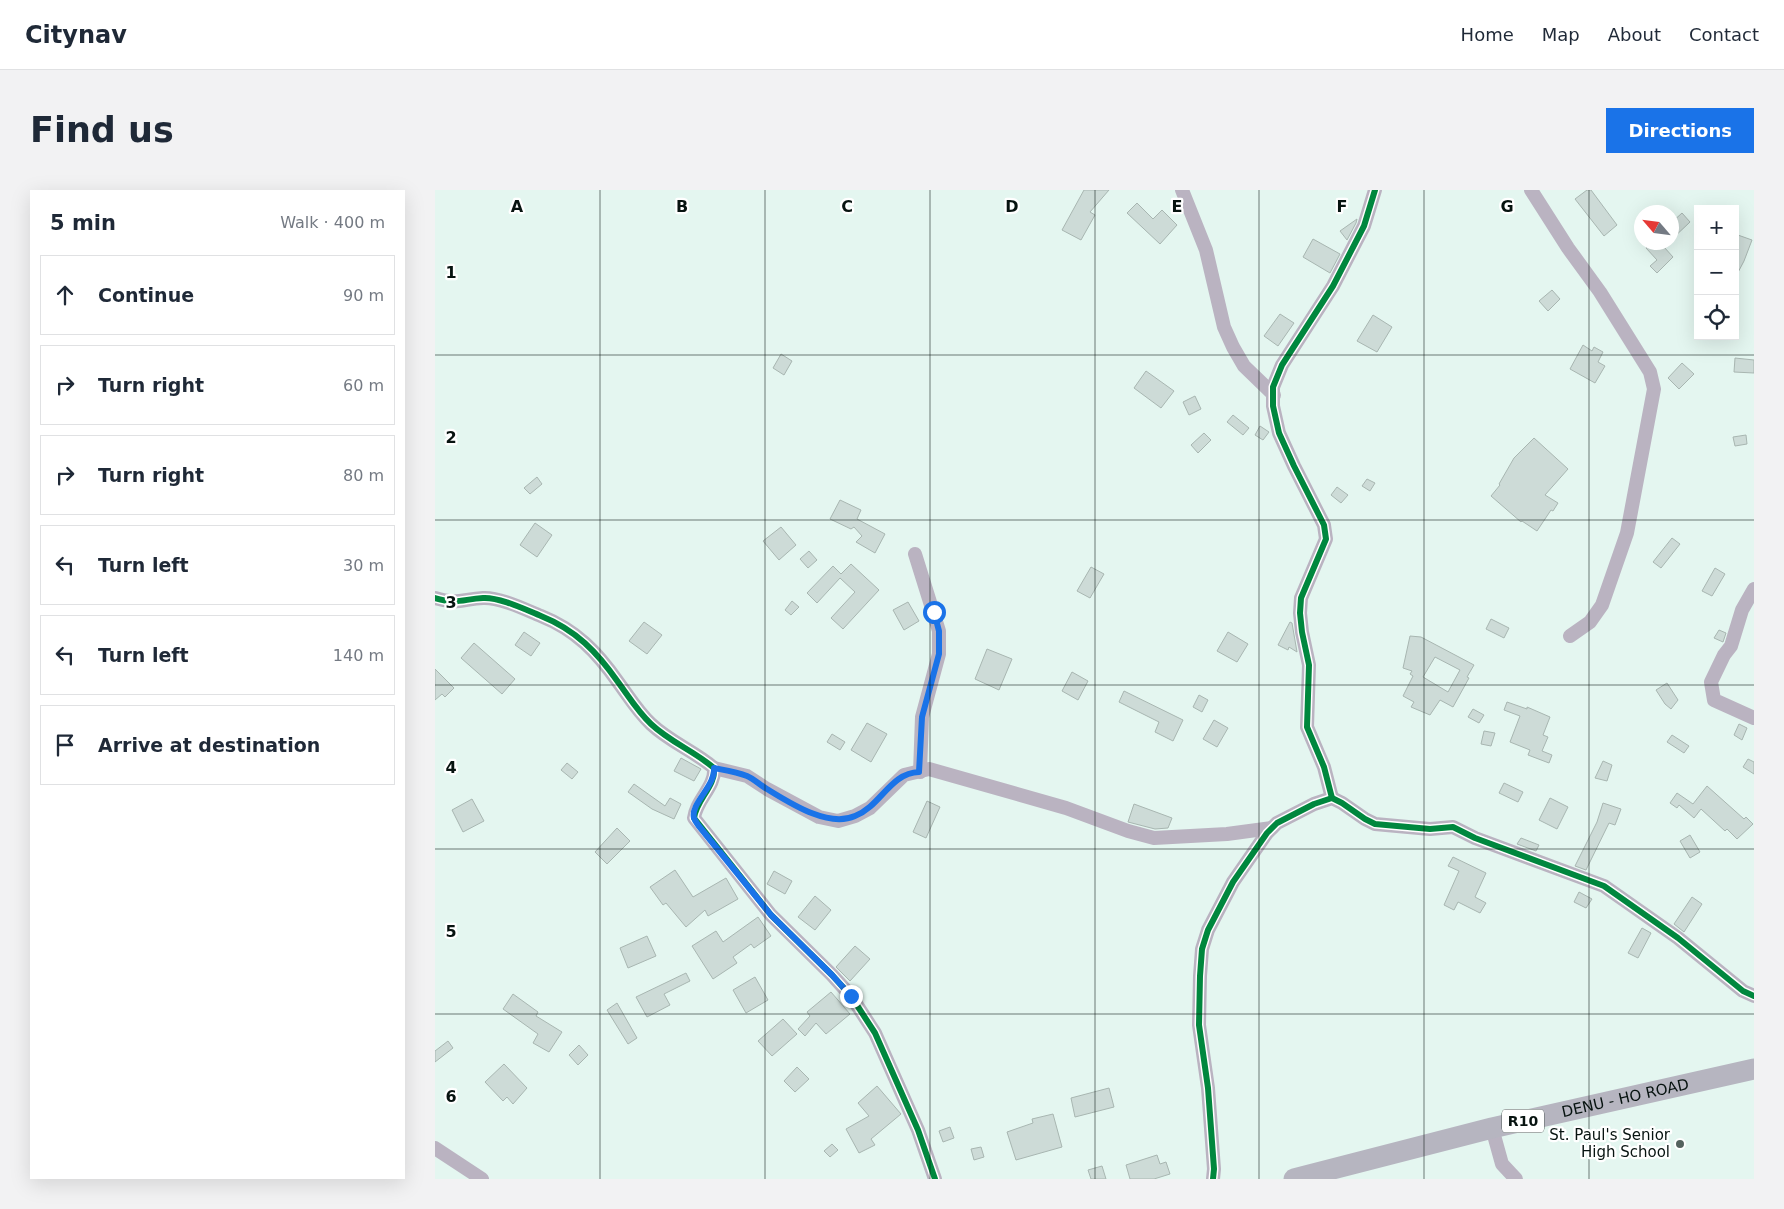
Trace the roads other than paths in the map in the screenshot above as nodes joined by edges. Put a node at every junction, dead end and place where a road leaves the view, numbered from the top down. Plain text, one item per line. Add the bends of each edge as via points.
1 (1182, 190) edge
2 (1375, 190) edge
3 (1531, 190) edge
4 (1273, 395) junction
5 (915, 554) dead end
6 (1754, 589) edge
7 (435, 598) edge
8 (1570, 636) dead end
9 (1754, 718) edge
10 (714, 768) junction
11 (919, 772) junction
12 (1332, 798) junction
13 (1272, 828) junction
14 (1754, 996) edge
15 (1754, 1069) edge
16 (1492, 1128) junction
17 (435, 1148) edge
18 (482, 1179) edge
19 (935, 1179) edge
20 (1213, 1179) edge
21 (1294, 1179) edge
22 (1516, 1179) edge

1 - 4 street via 1207,250 1224,327 1245,366
2 - 4 street via 1364,226 1333,286 1282,365
3 - 8 street via 1645,364 1654,389 1627,533 1602,605 1590,622
4 - 12 street via 1279,433 1324,524 1326,539 1301,598 1300,613 1309,665 1307,726 1325,767
5 - 11 street via 939,631 939,654 922,717
6 - 9 street via 1742,610 1731,646 1711,682 1714,700
7 - 10 street via 447,602 495,600 544,618 575,634 597,655 652,725
10 - 11 street via 747,776 819,816 838,821 870,808 904,774
10 - 19 street via 712,781 695,810 694,818 771,915 851,996 875,1033 918,1130
11 - 13 street via 938,772 1066,808 1154,838
12 - 13 street via 1294,813
12 - 14 street via 1375,824 1429,829 1453,827 1604,886
13 - 20 street via 1233,882 1207,930 1202,949 1199,1025 1208,1088
15 - 16 main road, DENU - HO ROAD / R10
16 - 21 main road, DENU - HO ROAD / R10
16 - 22 street via 1502,1164
17 - 18 street

